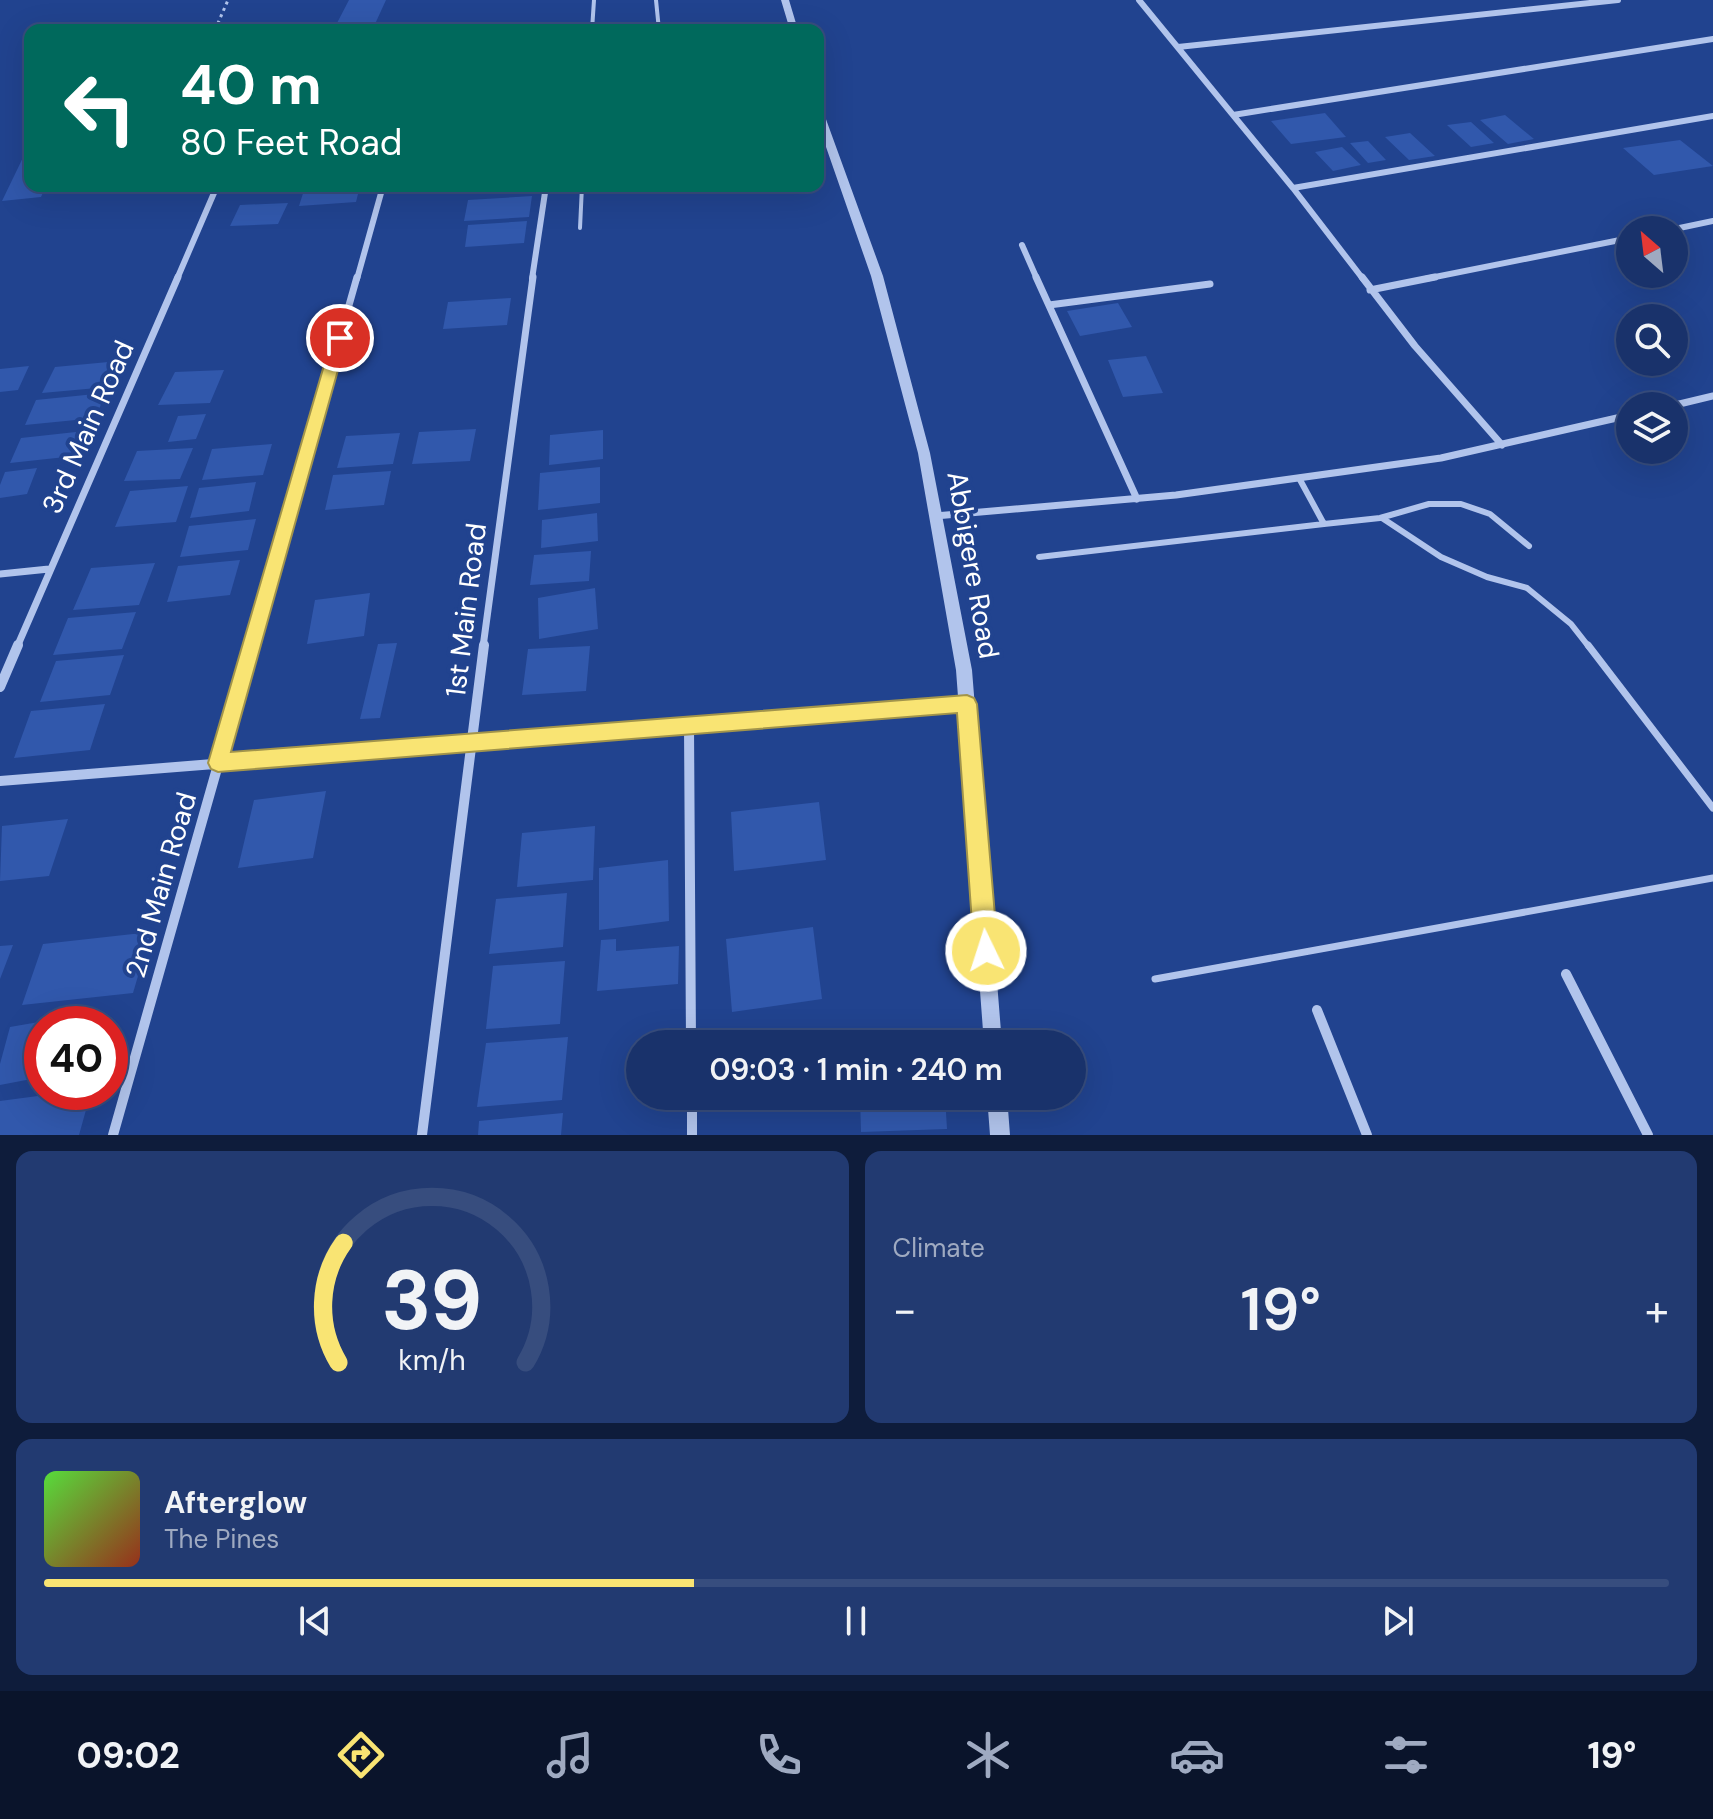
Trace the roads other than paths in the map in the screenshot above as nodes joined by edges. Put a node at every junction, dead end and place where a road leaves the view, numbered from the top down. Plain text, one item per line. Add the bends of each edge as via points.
1 (594, 0) edge
2 (656, 0) edge
3 (785, 0) edge
4 (1139, 0) edge
5 (1618, 0) edge
6 (592, 24) edge
7 (658, 24) edge
8 (792, 24) edge
9 (1713, 39) edge
10 (1178, 47) junction
11 (1233, 115) junction
12 (1713, 116) edge
13 (824, 128) edge
14 (1293, 188) junction
15 (214, 192) edge
16 (381, 192) edge
17 (545, 192) edge
18 (582, 192) edge
19 (1713, 221) edge
20 (1688, 226) edge
21 (580, 228) dead end
22 (1616, 241) edge
23 (1022, 245) dead end
24 (1210, 284) dead end
25 (1370, 290) junction
26 (1049, 305) junction
27 (1713, 396) edge
28 (1688, 402) edge
29 (1616, 418) edge
30 (1502, 445) junction
31 (1299, 478) junction
32 (1137, 499) junction
33 (935, 516) junction
34 (1382, 518) junction
35 (1324, 524) junction
36 (1529, 546) dead end
37 (1039, 557) dead end
38 (49, 569) junction
39 (0, 574) edge
40 (0, 687) edge
41 (967, 704) junction
42 (689, 725) junction
43 (472, 742) junction
44 (218, 763) junction
45 (0, 781) edge
46 (1713, 808) edge
47 (1713, 878) edge
48 (1566, 974) dead end
49 (1155, 979) dead end
50 (1317, 1010) dead end
51 (691, 1030) edge
52 (992, 1030) edge
53 (692, 1110) edge
54 (998, 1110) edge
55 (113, 1135) edge
56 (422, 1135) edge
57 (692, 1135) edge
58 (1000, 1135) edge
59 (1367, 1135) edge
60 (1648, 1135) edge

1 - 6 lane
2 - 7 lane
3 - 8 street
4 - 10 street
5 - 10 street
9 - 11 street
10 - 11 street
11 - 14 street
12 - 14 street
13 - 33 street, Abbigere Road via 877,276 924,453
14 - 25 street
15 - 38 street, 3rd Main Road
16 - 44 street, 2nd Main Road
17 - 43 street, 1st Main Road
18 - 21 lane
19 - 20 street
22 - 25 street
23 - 26 street
24 - 26 street
25 - 30 street
26 - 32 street
27 - 28 street
29 - 30 street
30 - 31 street
31 - 32 street
31 - 35 lane
32 - 33 street
33 - 41 street, Abbigere Road
34 - 35 lane
34 - 36 lane via 1413,508 1467,504 1511,525
34 - 46 lane via 1441,557 1527,588 1550,604
35 - 37 lane
38 - 39 street
38 - 40 street, 3rd Main Road
41 - 42 street
41 - 52 street, Abbigere Road
42 - 43 street
42 - 51 street
43 - 44 street
43 - 56 street, 1st Main Road
44 - 45 street
44 - 55 street, 2nd Main Road
47 - 49 lane
48 - 60 street
50 - 59 street
53 - 57 street
54 - 58 street

